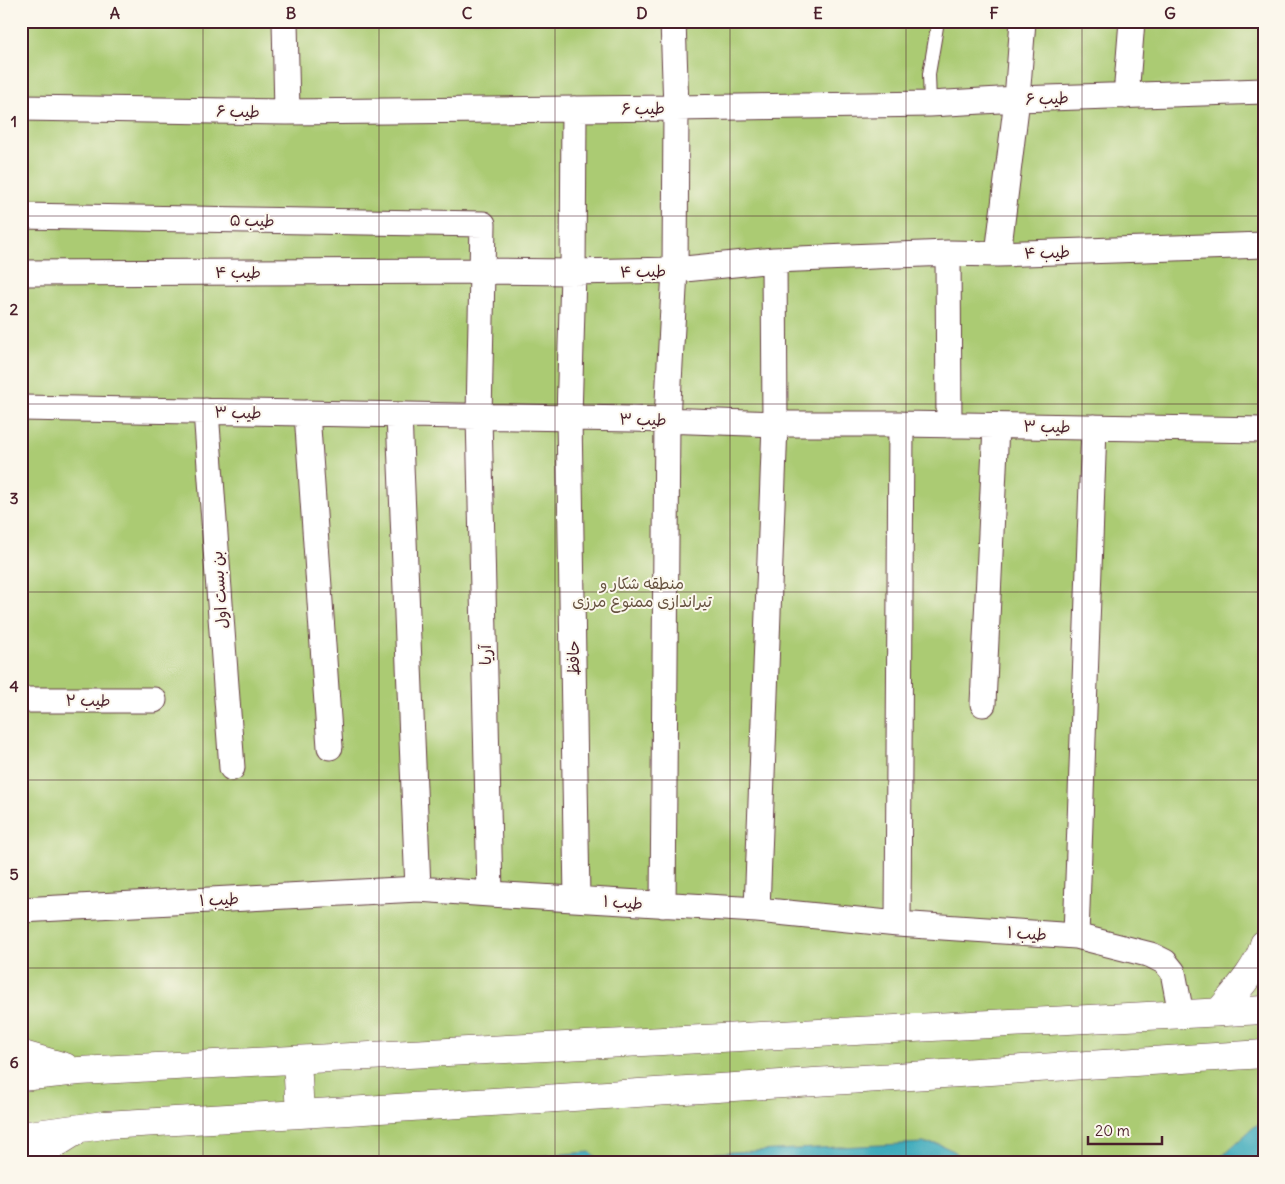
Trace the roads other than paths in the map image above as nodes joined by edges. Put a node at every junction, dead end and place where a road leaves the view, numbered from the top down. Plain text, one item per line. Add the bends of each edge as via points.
1 (285, 21) edge
2 (673, 21) edge
3 (938, 21) edge
4 (1023, 21) edge
5 (1132, 21) edge
6 (1264, 91) edge
7 (1126, 96) junction
8 (1017, 99) junction
9 (930, 104) junction
10 (21, 108) edge
11 (676, 108) junction
12 (574, 109) junction
13 (287, 112) junction
14 (21, 216) edge
15 (483, 224) joint
16 (1264, 246) edge
17 (948, 253) junction
18 (998, 254) junction
19 (774, 260) junction
20 (675, 270) junction
21 (482, 271) junction
22 (573, 272) junction
23 (21, 273) edge
24 (21, 408) edge
25 (206, 411) junction
26 (307, 413) junction
27 (399, 415) junction
28 (479, 416) junction
29 (570, 418) junction
30 (667, 420) junction
31 (775, 424) junction
32 (901, 424) junction
33 (949, 425) junction
34 (996, 426) junction
35 (1094, 427) junction
36 (1264, 430) edge
37 (21, 700) edge
38 (154, 700) dead end
39 (983, 704) dead end
40 (330, 747) dead end
41 (232, 768) dead end
42 (418, 889) junction
43 (490, 894) junction
44 (577, 898) junction
45 (663, 905) junction
46 (21, 910) edge
47 (757, 910) junction
48 (898, 924) junction
49 (1076, 936) junction
50 (1264, 944) edge
51 (1264, 1010) edge
52 (1219, 1012) junction
53 (1181, 1014) junction
54 (21, 1053) edge
55 (1264, 1054) edge
56 (297, 1060) junction
57 (79, 1071) junction
58 (21, 1077) edge
59 (300, 1114) junction
60 (81, 1128) junction
61 (21, 1136) edge
62 (25, 1163) edge

1 - 13 street
2 - 11 street
3 - 9 lane via 929,74
4 - 8 street
5 - 7 street
6 - 7 street, طیب ۶
7 - 8 street, طیب ۶
8 - 9 street, طیب ۶
8 - 18 street
9 - 11 street, طیب ۶
10 - 13 street, طیب ۶
11 - 12 street, طیب ۶
11 - 20 street
12 - 13 street, طیب ۶
12 - 22 street, حافظ
14 - 15 street, طیب ۵
15 - 21 street, آریا
16 - 18 street, طیب ۴
17 - 18 street, طیب ۴
17 - 19 street, طیب ۴
17 - 33 street
19 - 20 street, طیب ۴
19 - 31 street
20 - 22 street, طیب ۴
20 - 30 street
21 - 22 street, طیب ۴
21 - 23 street, طیب ۴
21 - 28 street, آریا
22 - 29 street, حافظ
24 - 25 street, طیب ۳
25 - 26 street, طیب ۳
25 - 41 street, بن بست اول
26 - 27 street, طیب ۳
26 - 40 street
27 - 28 street, طیب ۳
27 - 42 street
28 - 29 street, طیب ۳
28 - 43 street, آریا
29 - 30 street, طیب ۳
29 - 44 street, حافظ
30 - 31 street, طیب ۳
30 - 45 street
31 - 32 street, طیب ۳
31 - 47 street
32 - 33 street, طیب ۳
32 - 48 street
33 - 34 street, طیب ۳
34 - 35 street, طیب ۳
34 - 39 street
35 - 36 street, طیب ۳
35 - 49 street
37 - 38 street, طیب ۲
42 - 43 street, طیب ۱
42 - 46 street, طیب ۱
43 - 44 street, طیب ۱
44 - 45 street, طیب ۱
45 - 47 street, طیب ۱
47 - 48 street, طیب ۱
48 - 49 street, طیب ۱
49 - 53 street, طیب ۱ via 1151,955 1165,962 1173,972
50 - 52 main road via 1245,980
51 - 52 main road
52 - 53 main road
53 - 56 main road
54 - 57 main road
55 - 59 main road
56 - 57 main road
56 - 59 main road
57 - 58 main road
59 - 60 main road
60 - 61 main road
60 - 62 main road

